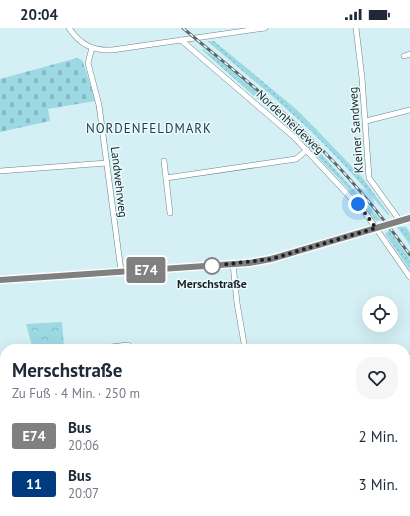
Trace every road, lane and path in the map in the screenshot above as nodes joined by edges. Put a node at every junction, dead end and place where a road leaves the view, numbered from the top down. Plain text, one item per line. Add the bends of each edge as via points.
1 (70, 28) edge
2 (265, 28) edge
3 (356, 28) edge
4 (181, 40) junction
5 (92, 48) junction
6 (410, 54) edge
7 (404, 56) dead end
8 (410, 110) edge
9 (366, 121) junction
10 (307, 150) junction
11 (164, 161) dead end
12 (107, 163) junction
13 (0, 172) edge
14 (166, 178) junction
15 (170, 213) dead end
16 (410, 218) edge
17 (400, 221) junction
18 (376, 228) junction
19 (233, 264) junction
20 (121, 272) junction
21 (410, 277) edge
22 (0, 280) edge
23 (244, 344) edge

1 - 5 street via 79,40
2 - 4 street
3 - 9 street, Kleiner Sandweg
4 - 5 street via 112,50
4 - 10 street, Nordenheideweg
5 - 12 street, Landwehrweg via 88,63 99,105
6 - 7 street
8 - 9 street
9 - 17 street, Kleiner Sandweg via 369,178
10 - 14 street via 296,159
10 - 18 street, Nordenheideweg via 350,195
11 - 14 street
12 - 13 street
12 - 20 street, Landwehrweg
14 - 15 street
16 - 17 main road
17 - 18 main road
18 - 19 main road via 271,259
18 - 21 street, Nordenheideweg
19 - 20 main road
19 - 23 street
20 - 22 main road

